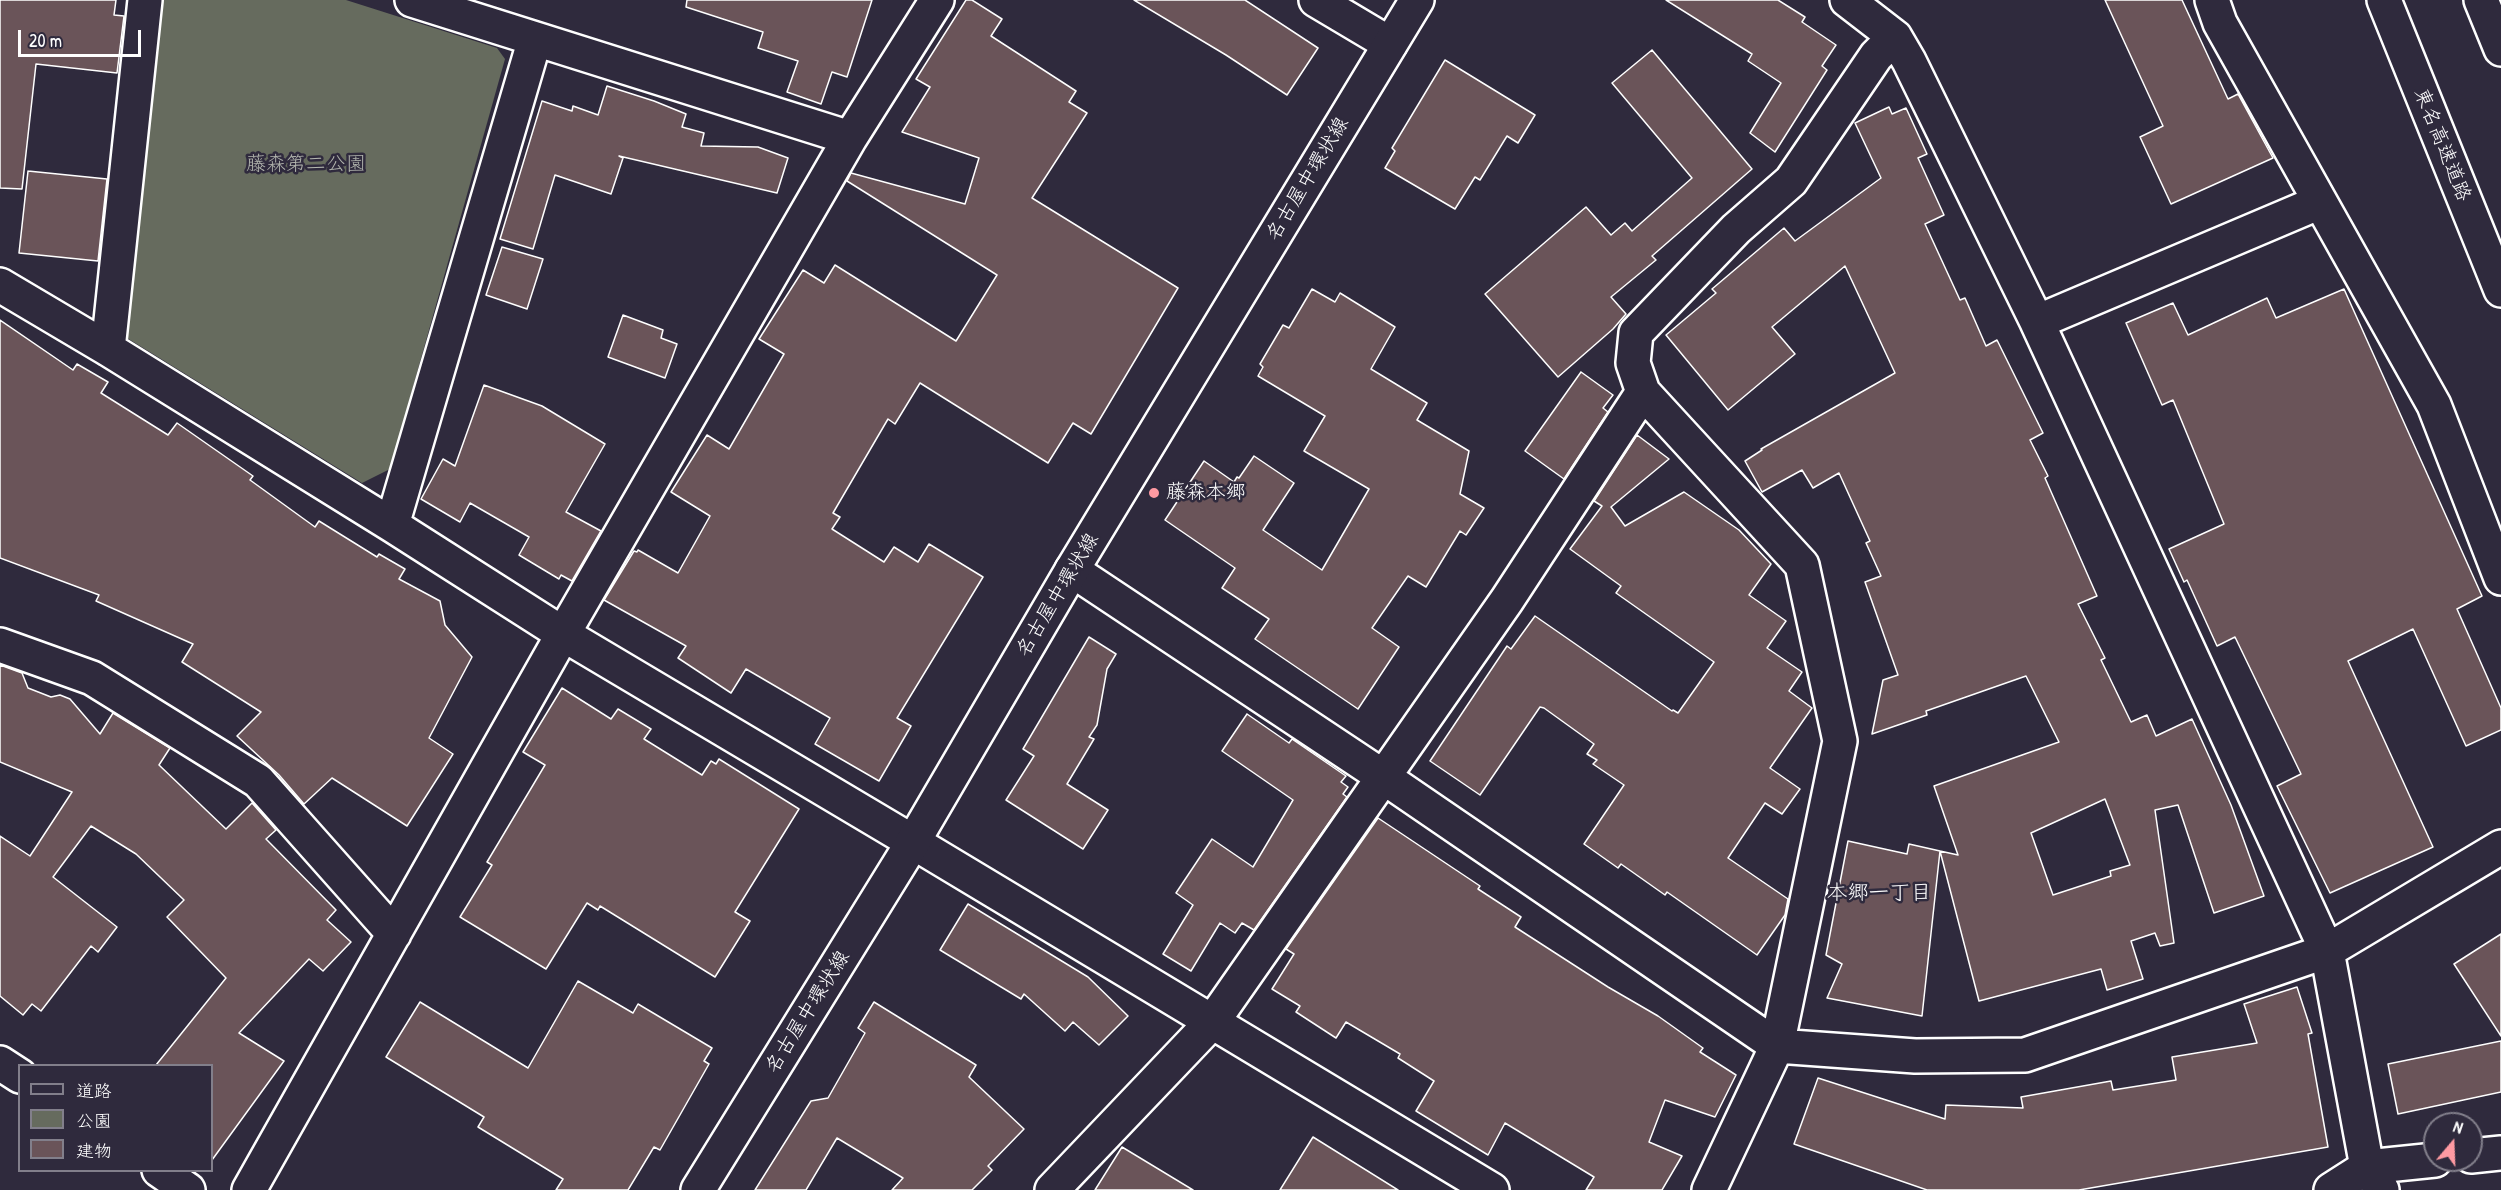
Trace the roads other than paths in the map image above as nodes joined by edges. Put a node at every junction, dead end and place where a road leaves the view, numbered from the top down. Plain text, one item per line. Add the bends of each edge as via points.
1 (145, 0) edge
2 (412, 0) edge
3 (937, 0) edge
4 (1316, 0) edge
5 (1417, 0) edge
6 (1847, 0) edge
7 (2212, 0) edge
8 (2384, 0) edge
9 (2481, 0) edge
10 (1895, 37) junction
11 (535, 39) junction
12 (1390, 44) junction
13 (2501, 49) edge
14 (850, 138) junction
15 (2320, 202) junction
16 (0, 285) edge
17 (2501, 290) edge
18 (2037, 322) junction
19 (108, 349) junction
20 (1643, 392) junction
21 (392, 525) junction
22 (1072, 570) junction
23 (2501, 578) edge
24 (563, 634) junction
25 (0, 645) edge
26 (1382, 776) junction
27 (913, 842) junction
28 (2501, 847) edge
29 (394, 934) junction
30 (2327, 951) junction
31 (1213, 1021) junction
32 (1777, 1046) junction
33 (0, 1063) edge
34 (18, 1075) edge
35 (2501, 1154) edge
36 (2483, 1155) edge
37 (2423, 1164) edge
38 (162, 1172) edge
39 (2375, 1178) edge
40 (188, 1190) edge
41 (249, 1190) edge
42 (698, 1190) edge
43 (1052, 1190) edge
44 (1492, 1190) edge
45 (1709, 1190) edge
46 (2331, 1190) edge

1 - 19 main road
2 - 11 main road
3 - 14 main road
4 - 12 main road
5 - 12 main road, 名古屋中環状線
6 - 10 main road
7 - 15 main road via 2220,23
8 - 17 main road, 東名高速道路
9 - 13 main road
10 - 18 main road
10 - 20 main road via 1876,56 1791,181 1736,229 1636,333 1633,363
11 - 14 main road
11 - 21 main road
12 - 22 main road, 名古屋中環状線
14 - 24 main road
15 - 18 main road
15 - 23 main road via 2434,405
16 - 19 main road
18 - 30 main road
19 - 21 main road
20 - 26 main road via 1507,600
20 - 32 main road via 1802,565 1840,741
21 - 24 main road
22 - 26 main road
22 - 27 main road, 名古屋中環状線
24 - 27 main road
24 - 29 main road
25 - 29 main road via 92,678 258,781
26 - 31 main road
26 - 32 main road
27 - 31 main road
27 - 42 main road, 名古屋中環状線
28 - 30 main road
29 - 41 main road
30 - 32 main road via 2025,1054 1915,1056
30 - 39 main road
31 - 43 main road
31 - 44 main road
32 - 45 main road
33 - 34 main road
35 - 36 main road
37 - 39 main road
38 - 40 main road
39 - 46 main road

